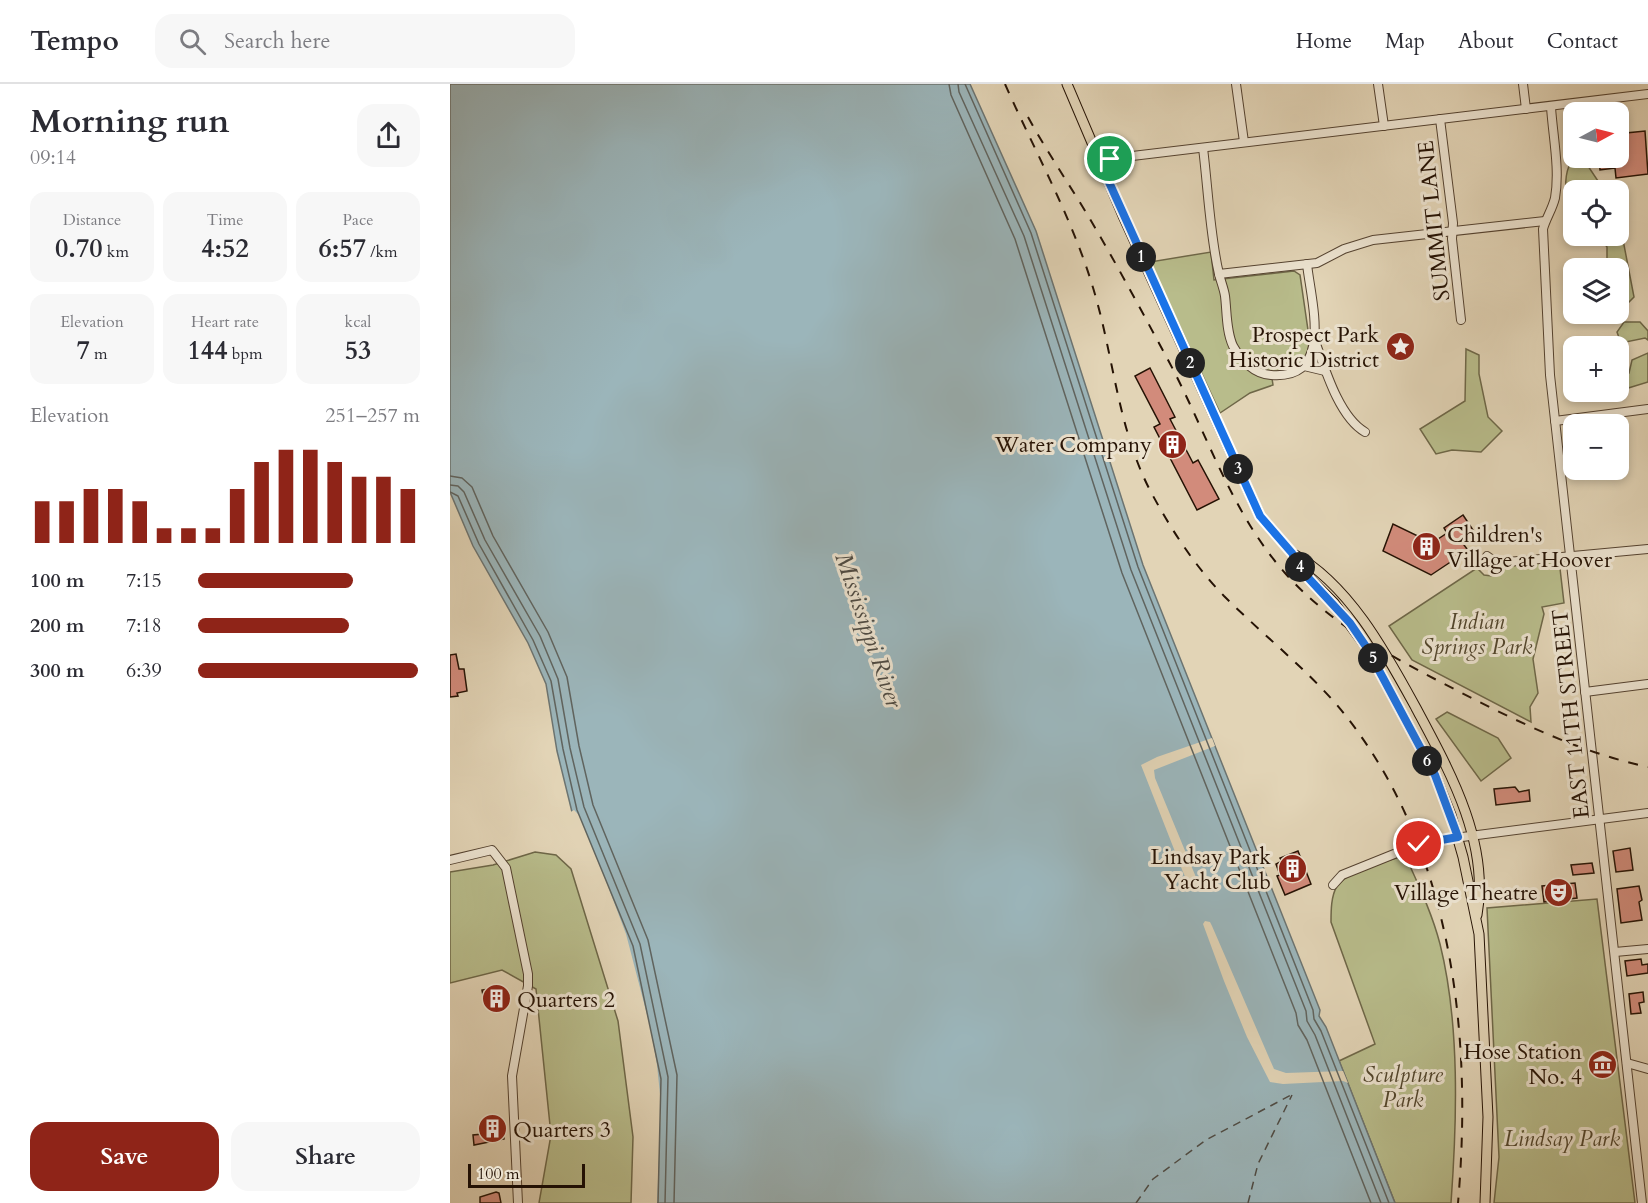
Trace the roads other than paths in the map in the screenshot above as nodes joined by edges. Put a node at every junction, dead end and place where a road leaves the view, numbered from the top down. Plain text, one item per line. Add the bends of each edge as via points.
1 (1067, 84) edge
2 (1236, 84) edge
3 (1378, 84) edge
4 (1523, 84) edge
5 (1648, 94) edge
6 (1551, 107) junction
7 (1526, 109) junction
8 (1440, 119) junction
9 (1384, 126) junction
10 (1244, 142) junction
11 (1203, 148) junction
12 (1099, 160) junction
13 (1545, 221) junction
14 (1453, 231) junction
15 (1307, 264) junction
16 (1219, 274) junction
17 (1461, 320) dead end
18 (1315, 341) junction
19 (1304, 366) junction
20 (1325, 371) junction
21 (1648, 409) edge
22 (1555, 421) junction
23 (1365, 432) dead end
24 (1648, 549) edge
25 (1292, 553) junction
26 (1487, 556) dead end
27 (1570, 556) junction
28 (1648, 684) edge
29 (1585, 692) junction
30 (1648, 813) edge
31 (1599, 819) junction
32 (1472, 835) junction
33 (1458, 837) junction
34 (450, 860) edge
35 (1332, 885) dead end
36 (1477, 917) junction
37 (1648, 949) edge
38 (1615, 952) junction
39 (1627, 1063) junction
40 (1648, 1069) edge
41 (518, 1203) edge
42 (1485, 1203) edge
43 (1642, 1203) edge

1 - 12 main road
2 - 10 street
3 - 9 street
4 - 7 street
5 - 6 street
6 - 7 street
6 - 13 street, EAST 11TH STREET via 1555,196
7 - 8 street
8 - 9 street
8 - 14 street, SUMMIT LANE
9 - 10 street
10 - 11 street
11 - 12 street
11 - 16 street
12 - 25 main road via 1260,516
13 - 14 street
13 - 22 street, EAST 11TH STREET
14 - 15 street via 1372,240
14 - 17 street, SUMMIT LANE
15 - 16 street
15 - 18 street
16 - 19 street via 1229,330 1246,363 1267,375 1291,374
18 - 19 street
18 - 20 street
19 - 20 street
20 - 23 street via 1352,422
21 - 22 street
22 - 27 street, EAST 11TH STREET
24 - 27 street
25 - 32 main road via 1307,561 1354,609 1391,662 1446,765
25 - 33 main road via 1301,570 1334,603 1367,648 1435,775
26 - 27 street via 1497,563
27 - 29 street, EAST 11TH STREET
28 - 29 street
29 - 31 street, EAST 11TH STREET
30 - 31 street
31 - 32 street
31 - 38 street, EAST 11TH STREET
32 - 33 street
32 - 36 main road via 1479,877
33 - 35 street via 1419,844 1368,863 1342,875
33 - 36 main road
34 - 41 street via 492,850 506,868 528,974 512,1076
36 - 42 main road via 1487,1074
37 - 38 street
38 - 39 street, EAST 11TH STREET
39 - 40 street
39 - 43 street, EAST 11TH STREET

